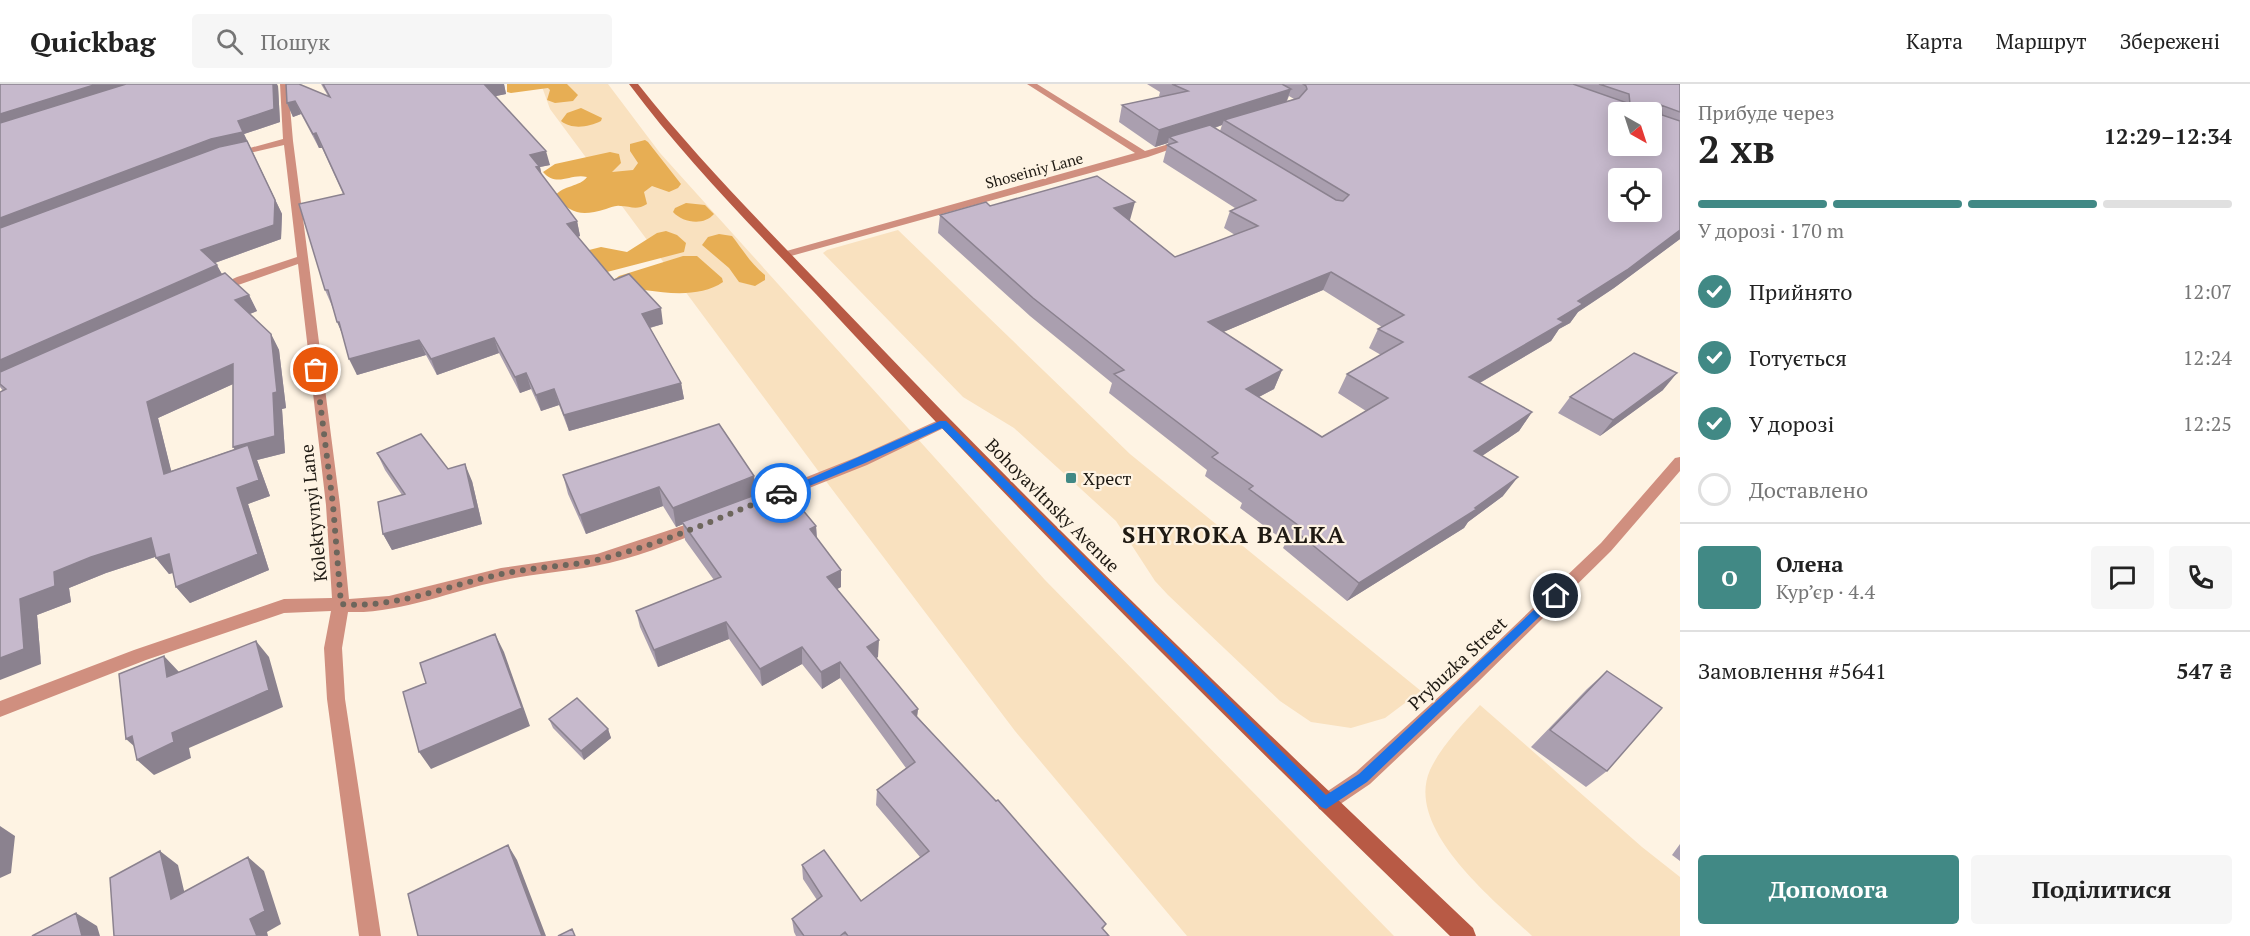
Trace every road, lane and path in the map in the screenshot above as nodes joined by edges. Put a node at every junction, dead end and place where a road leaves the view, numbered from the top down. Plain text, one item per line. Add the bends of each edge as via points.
1 (284, 84) edge
2 (633, 84) edge
3 (1031, 84) edge
4 (1196, 139) edge
5 (288, 141) junction
6 (1145, 155) junction
7 (222, 157) edge
8 (787, 254) junction
9 (302, 259) junction
10 (210, 292) edge
11 (943, 423) junction
12 (1680, 462) edge
13 (749, 506) edge
14 (717, 519) edge
15 (341, 604) junction
16 (0, 709) edge
17 (1326, 803) junction
18 (370, 936) edge
19 (1465, 936) edge

1 - 5 street, Kolektyvnyi Lane
2 - 8 main road, Bohoyavltnsky Avenue via 684,145
3 - 6 street
4 - 6 street, Shoseiniy Lane
5 - 7 street
5 - 9 street, Kolektyvnyi Lane
6 - 8 street, Shoseiniy Lane
8 - 11 main road, Bohoyavltnsky Avenue
9 - 10 street
9 - 15 street, Kolektyvnyi Lane via 333,505
11 - 13 street via 862,461
11 - 17 main road, Bohoyavltnsky Avenue
12 - 17 street, Prybuzka Street via 1606,547 1472,677 1363,778
14 - 15 street via 597,560 501,574 389,603
15 - 16 street via 284,606 140,655
15 - 18 street, Kolektyvnyi Lane via 333,648 336,699
17 - 19 main road, Bohoyavltnsky Avenue

